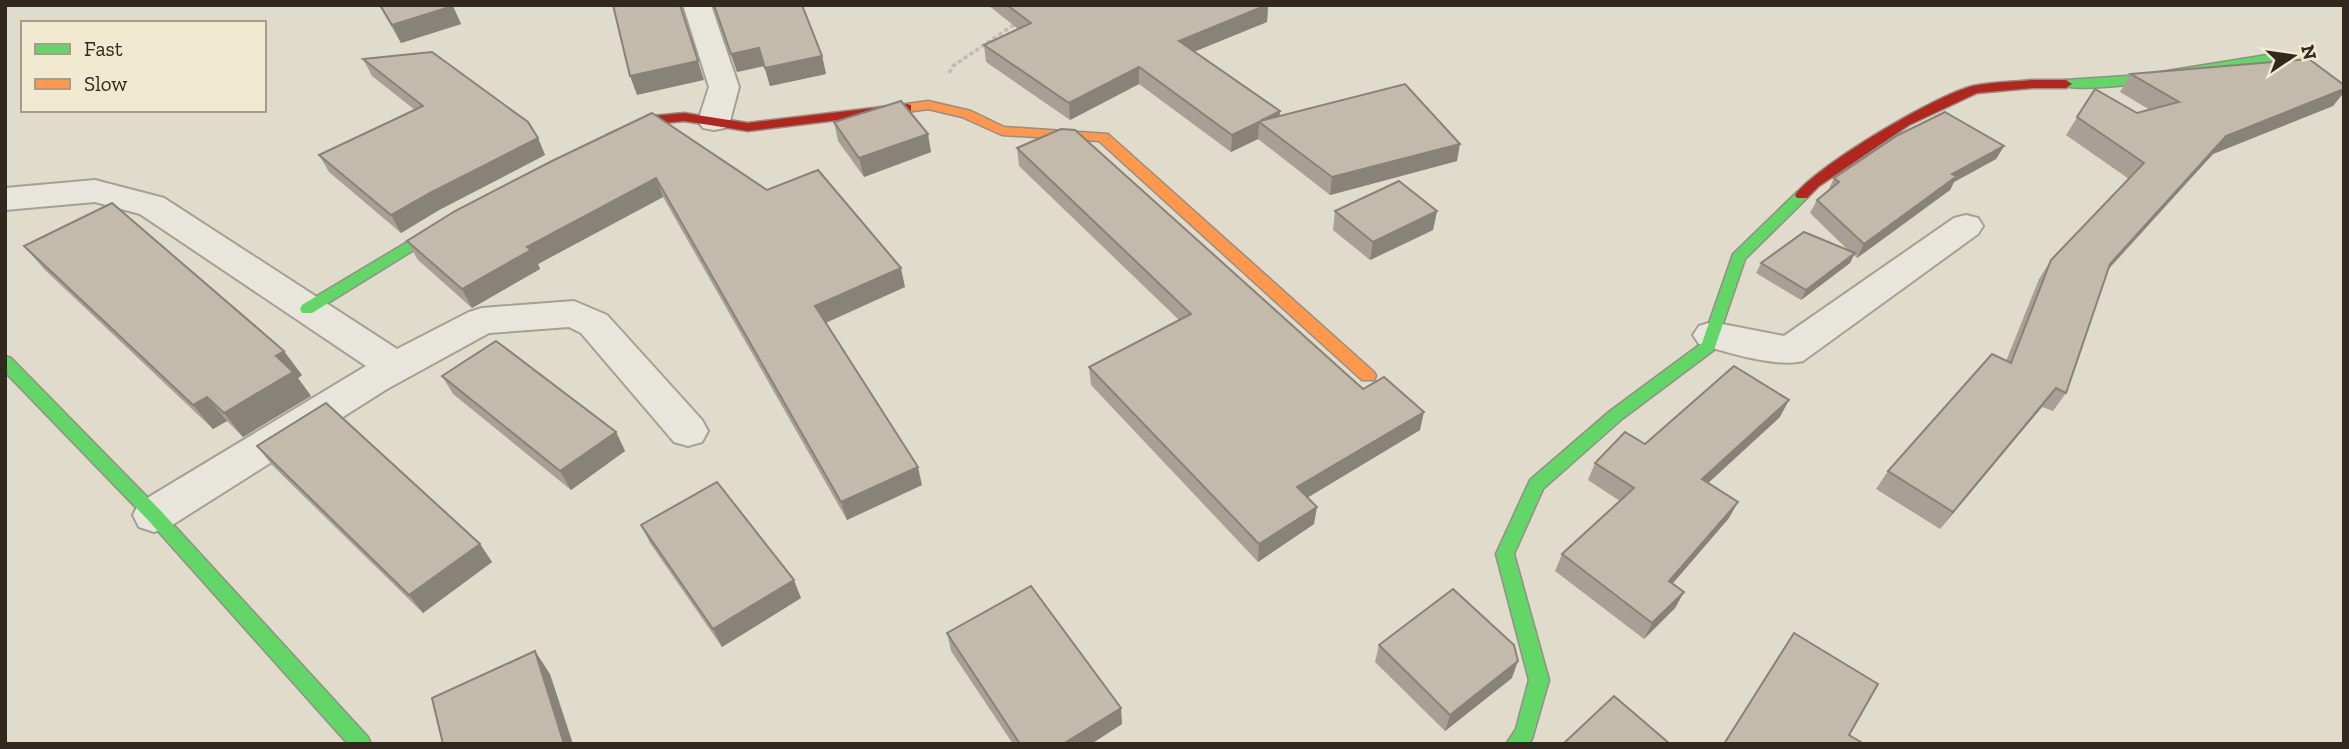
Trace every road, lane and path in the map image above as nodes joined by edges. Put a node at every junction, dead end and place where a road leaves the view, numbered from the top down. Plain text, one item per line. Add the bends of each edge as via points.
1 (697, 5) edge
2 (1019, 22) edge
3 (2267, 59) dead end
4 (928, 106) junction
5 (714, 121) junction
6 (599, 142) edge
7 (5, 199) edge
8 (464, 214) edge
9 (1966, 226) dead end
10 (307, 309) junction
11 (1712, 335) junction
12 (5, 362) edge
13 (396, 367) junction
14 (1368, 376) dead end
15 (688, 431) dead end
16 (154, 516) junction
17 (361, 744) edge
18 (1516, 744) edge

1 - 5 street via 724,87
2 - 4 path via 953,66
3 - 11 street via 2092,84 1974,90 1904,122 1814,183 1738,257
4 - 5 street via 748,127
4 - 14 street via 966,114 1002,131 1103,137
5 - 6 street via 684,117 652,120
7 - 10 street via 95,191 152,206
8 - 10 street
9 - 11 street via 1790,351
10 - 13 street
11 - 18 street via 1709,346 1616,415 1536,485 1505,554 1539,680 1525,733
12 - 16 street
13 - 15 street via 482,321 574,314 594,324
13 - 16 street
16 - 17 street

